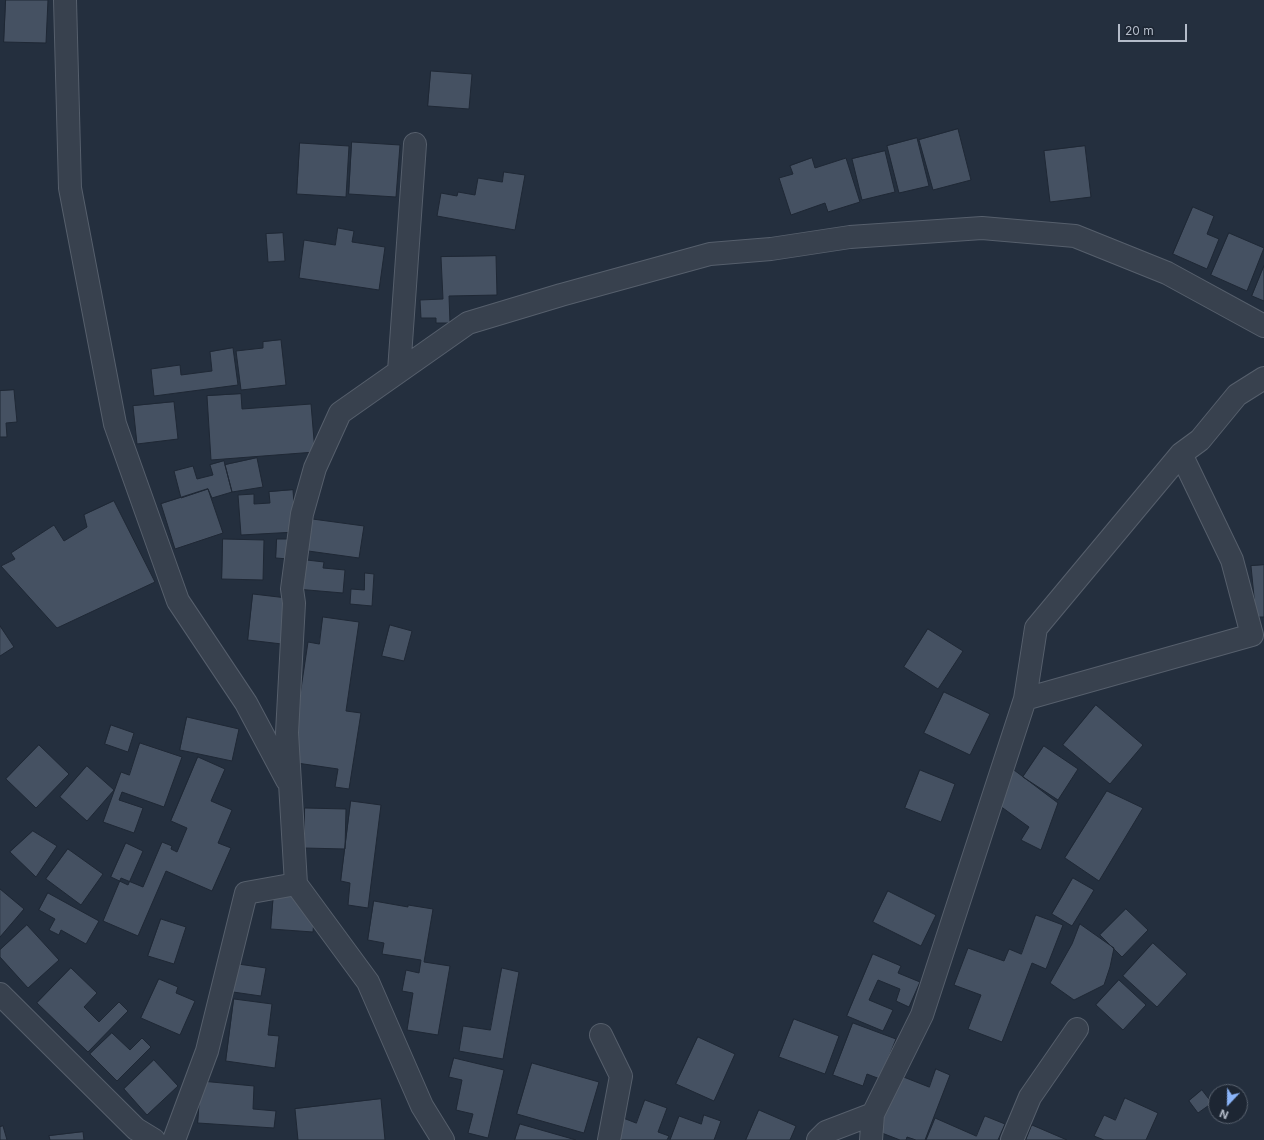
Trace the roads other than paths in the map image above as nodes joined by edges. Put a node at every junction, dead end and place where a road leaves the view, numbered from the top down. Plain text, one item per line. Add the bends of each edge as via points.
1 (65, 0) edge
2 (415, 144) dead end
3 (1264, 326) edge
4 (399, 371) junction
5 (1264, 378) edge
6 (1181, 454) junction
7 (1025, 699) junction
8 (290, 786) junction
9 (296, 884) junction
10 (0, 994) edge
11 (1077, 1029) dead end
12 (601, 1035) dead end
13 (873, 1114) junction
14 (154, 1140) edge
15 (174, 1140) edge
16 (443, 1140) edge
17 (609, 1140) edge
18 (818, 1140) edge
19 (871, 1140) edge
20 (1012, 1140) edge

1 - 8 street via 70,188 115,424 178,601 246,703
2 - 4 street
3 - 4 street via 1167,273 1075,236 982,228 850,237 771,249 710,254 468,323
4 - 8 street via 340,413 315,468 302,514 292,589 294,603 287,733
5 - 6 street via 1237,395 1200,440
6 - 7 street via 1036,628
6 - 7 street via 1232,560 1252,635
7 - 13 street via 922,1015
8 - 9 street
9 - 15 street via 246,893 207,1051
9 - 16 street via 368,982 422,1106
10 - 14 street via 136,1129
11 - 20 street via 1030,1097
12 - 17 street via 621,1076
13 - 18 street via 826,1132
13 - 19 street

